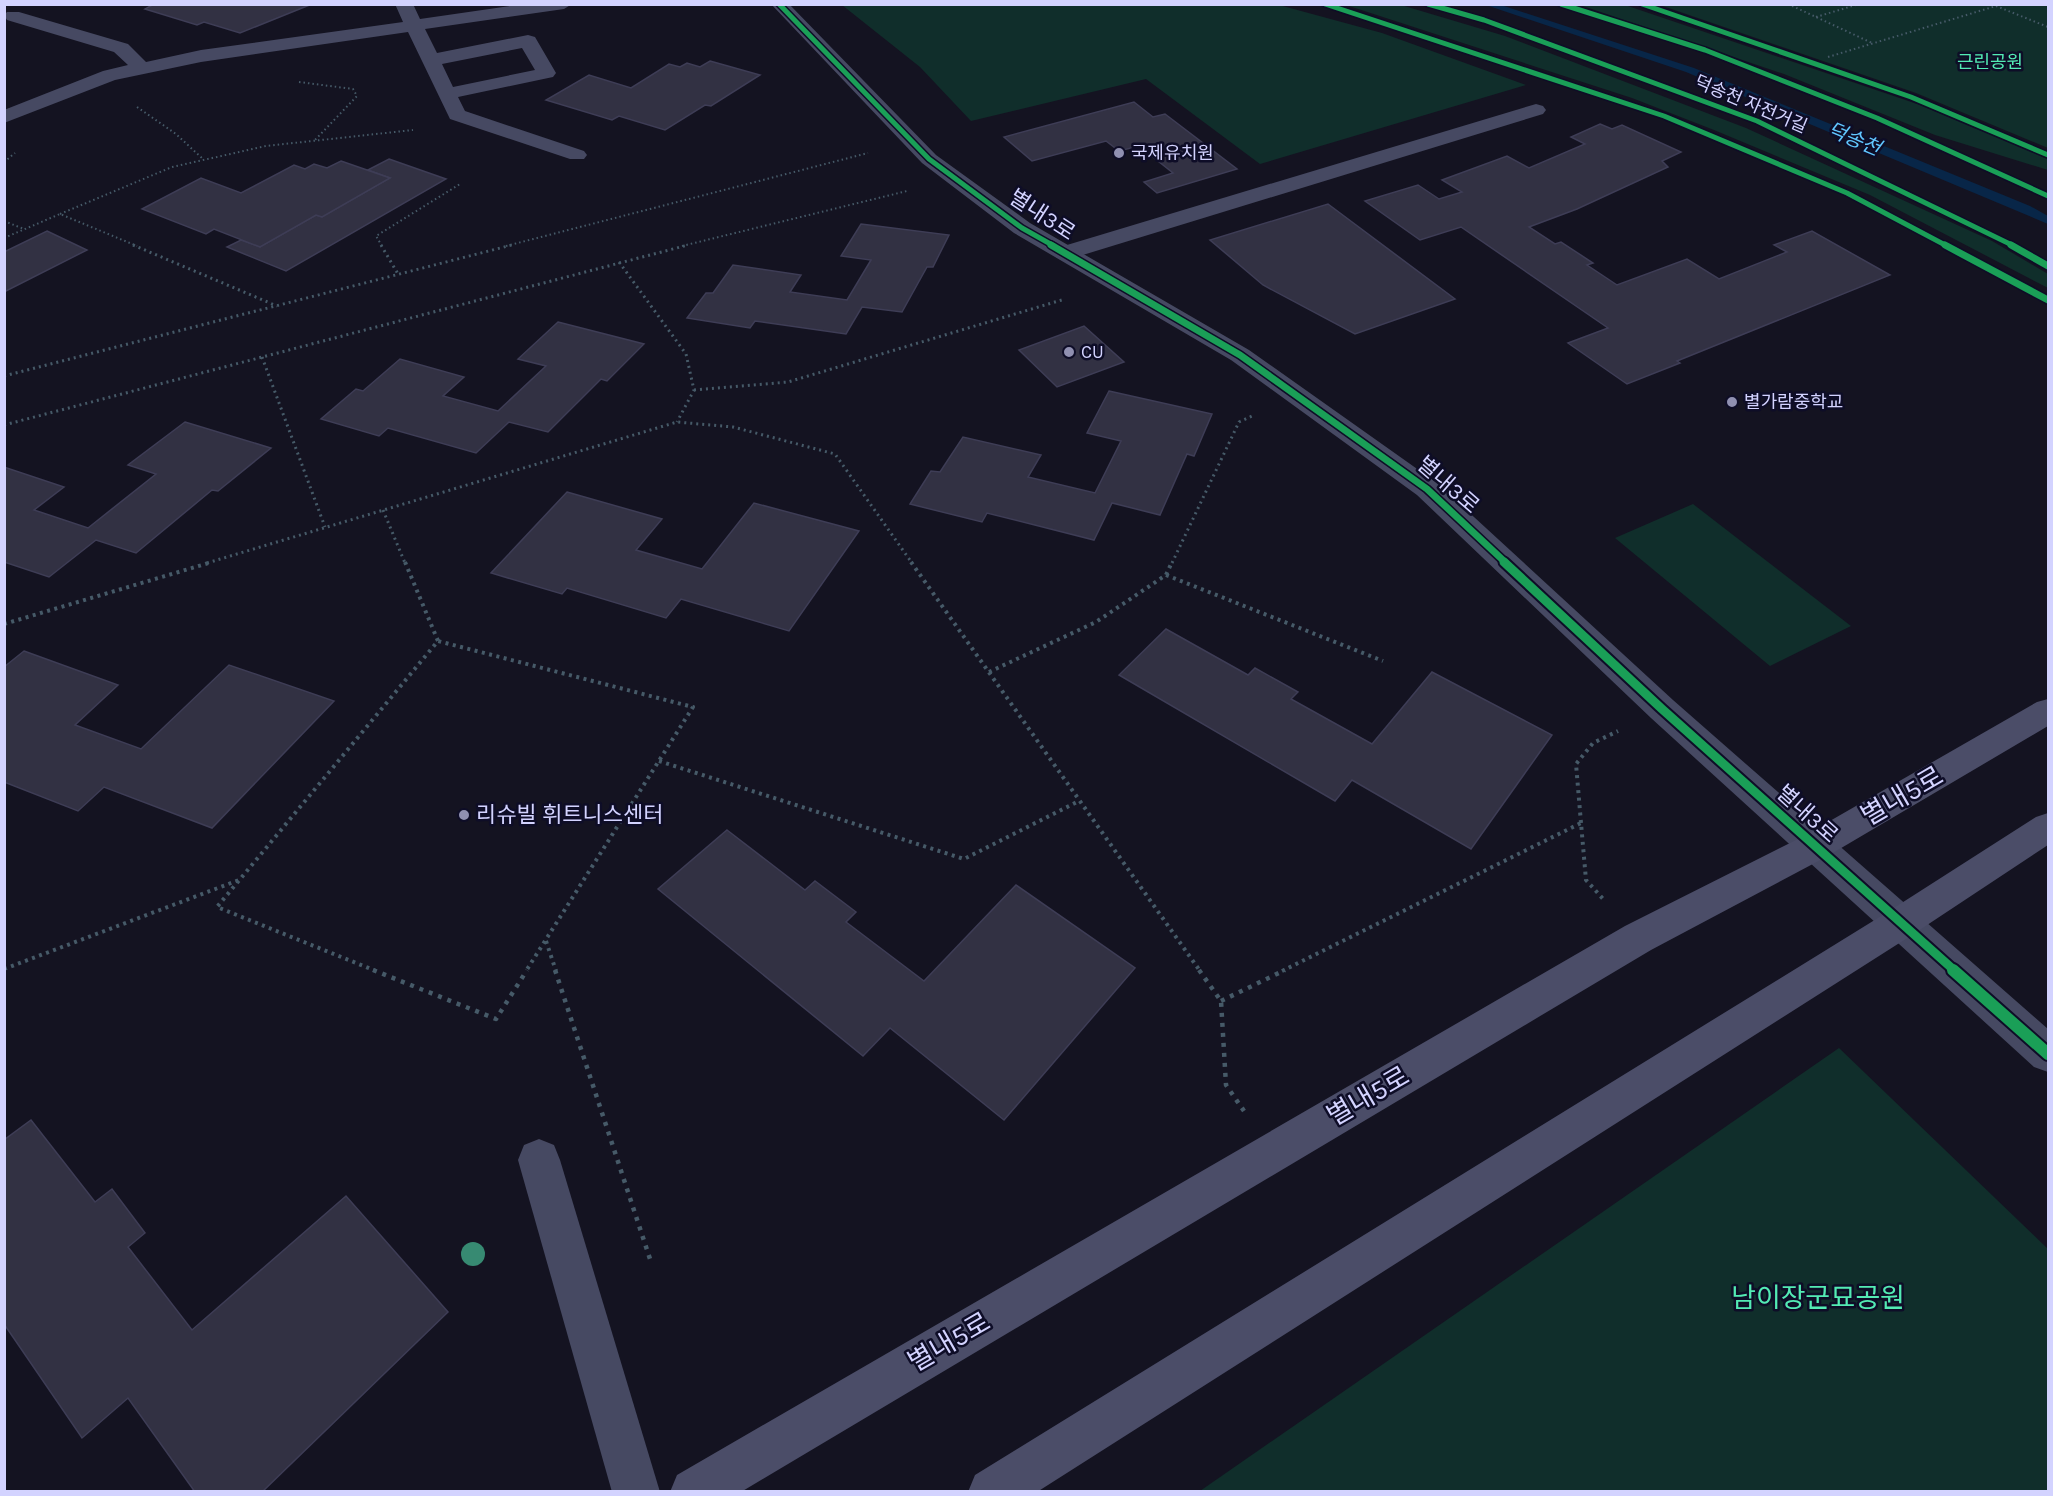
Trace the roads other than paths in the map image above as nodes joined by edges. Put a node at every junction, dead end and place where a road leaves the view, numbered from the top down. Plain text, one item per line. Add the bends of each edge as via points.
1 (404, 4) edge
2 (564, 4) edge
3 (779, 4) edge
4 (14, 16) dead end
5 (416, 27) junction
6 (431, 60) junction
7 (142, 68) junction
8 (447, 94) junction
9 (1536, 110) dead end
10 (4, 117) edge
11 (577, 155) dead end
12 (1065, 253) junction
13 (2049, 711) edge
14 (2049, 827) edge
15 (1814, 847) junction
16 (1899, 924) junction
17 (2049, 1054) edge
18 (539, 1160) dead end
19 (636, 1491) edge
20 (694, 1491) edge
21 (992, 1491) edge

1 - 5 street
2 - 5 street
3 - 12 street, 별내3로 via 930,159 1022,228
4 - 7 street via 121,48
5 - 6 street
5 - 7 street via 201,56
6 - 8 street
6 - 8 street via 528,42 546,73
7 - 10 street via 92,81
8 - 11 street via 457,115
9 - 12 street
12 - 15 street, 별내3로 via 1240,355 1427,489
13 - 15 street, 별내5로
14 - 16 street
15 - 16 street, 별내3로
15 - 20 street, 별내5로 via 1638,938
16 - 17 street, 별내3로
16 - 21 street
18 - 19 street

